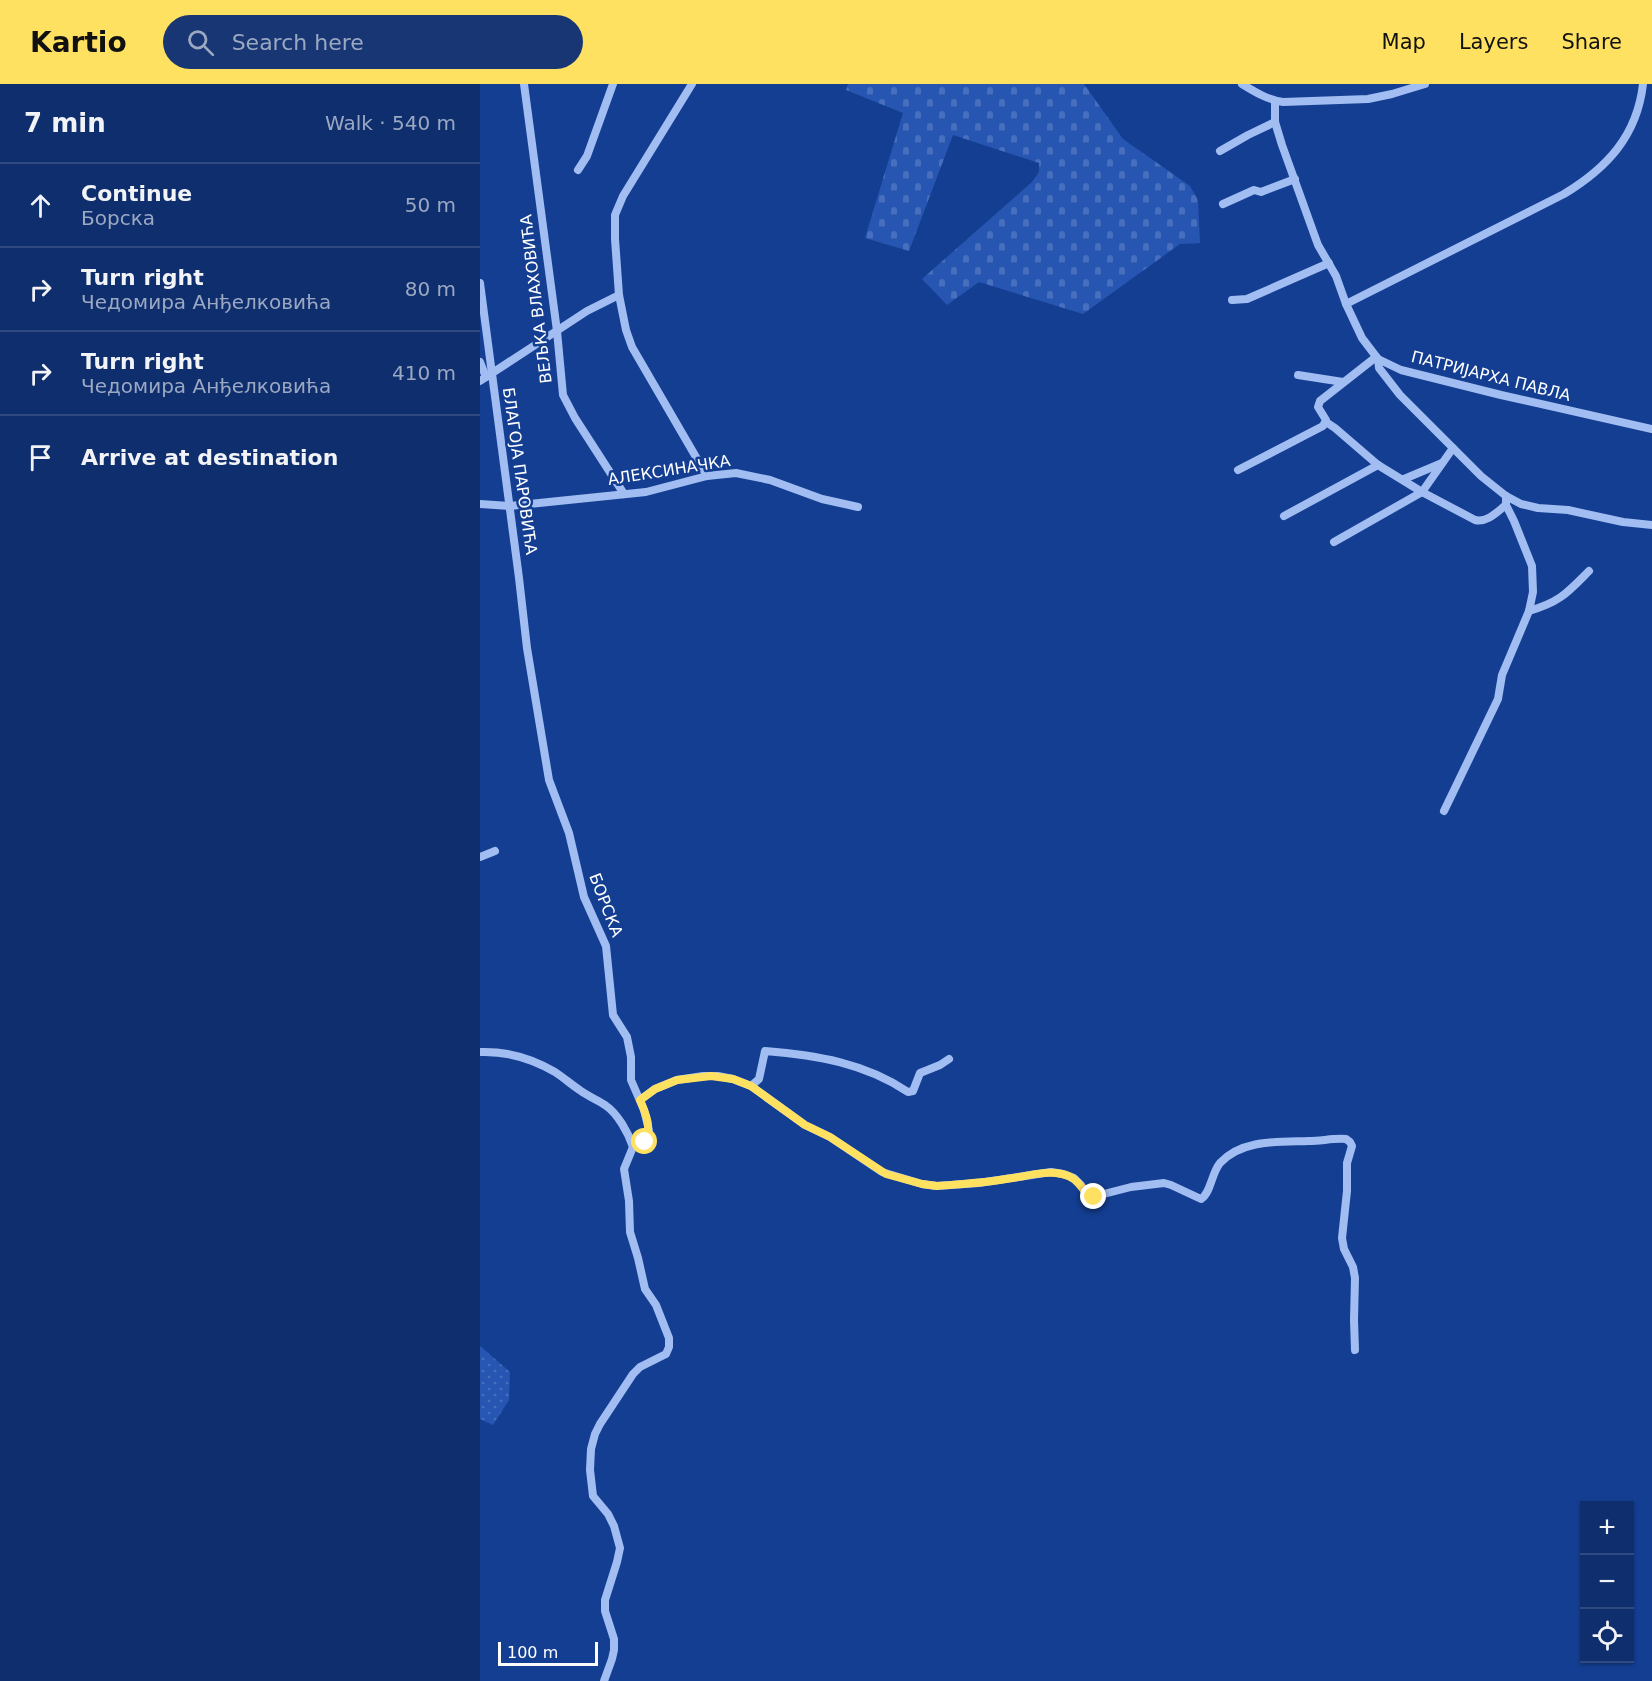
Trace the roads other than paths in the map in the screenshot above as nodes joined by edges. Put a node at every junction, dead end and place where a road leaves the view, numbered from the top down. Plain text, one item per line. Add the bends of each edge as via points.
1 (524, 84) edge
2 (613, 84) edge
3 (692, 84) edge
4 (1242, 84) edge
5 (1425, 84) edge
6 (1643, 84) edge
7 (1275, 100) junction
8 (1275, 122) junction
9 (1220, 151) dead end
10 (578, 170) dead end
11 (1295, 179) junction
12 (1222, 204) dead end
13 (1329, 263) junction
14 (480, 283) edge
15 (619, 295) junction
16 (1232, 300) dead end
17 (1346, 304) junction
18 (557, 331) junction
19 (1377, 358) junction
20 (480, 362) edge
21 (1298, 375) dead end
22 (486, 377) edge
23 (1343, 382) junction
24 (1326, 422) junction
25 (1652, 429) edge
26 (1453, 448) junction
27 (1443, 463) junction
28 (1378, 465) junction
29 (1238, 470) dead end
30 (707, 476) junction
31 (1404, 479) junction
32 (1422, 492) junction
33 (624, 494) junction
34 (1506, 500) junction
35 (480, 504) edge
36 (1521, 504) junction
37 (510, 506) junction
38 (858, 507) dead end
39 (1284, 516) dead end
40 (1514, 521) junction
41 (1652, 525) edge
42 (1334, 542) dead end
43 (1589, 571) dead end
44 (1533, 610) junction
45 (530, 662) joint
46 (1444, 811) dead end
47 (495, 851) dead end
48 (480, 857) edge
49 (480, 1052) edge
50 (949, 1059) dead end
51 (751, 1086) junction
52 (640, 1100) junction
53 (633, 1147) junction
54 (1355, 1350) dead end
55 (604, 1681) edge

1 - 18 street, ВЕЉКА ВЛАХОВИЋА
2 - 10 street via 587,156
3 - 15 street via 615,215
4 - 7 street
5 - 7 street via 1368,99
6 - 17 street via 1638,110 1623,142 1583,182
7 - 8 street
8 - 9 street
8 - 11 street
11 - 12 street
11 - 13 street via 1317,244
13 - 16 street via 1248,299
13 - 17 street
14 - 22 street, БЛАГОЈА ПАРОВИЋА
15 - 18 street
15 - 30 street via 635,354
17 - 19 street via 1362,338
18 - 22 street
18 - 33 street, ВЕЉКА ВЛАХОВИЋА via 563,395
19 - 23 street
19 - 25 street, ПАТРИЈАРХА ПАВЛА via 1401,370
19 - 26 street via 1391,385
20 - 22 street
21 - 23 street
22 - 37 street, БЛАГОЈА ПАРОВИЋА
23 - 24 street via 1318,404
24 - 28 street
24 - 29 street
26 - 27 street
26 - 34 street
27 - 31 street
27 - 32 street
28 - 31 street
28 - 39 street
30 - 33 street, АЛЕКСИНАЧКА
30 - 38 street, АЛЕКСИНАЧКА via 745,474 830,502
31 - 32 street
32 - 34 street via 1480,522
32 - 42 street
33 - 37 street, АЛЕКСИНАЧКА
34 - 36 street
34 - 40 street
35 - 37 street, АЛЕКСИНАЧКА
36 - 40 street
36 - 41 street
37 - 45 street, БЛАГОЈА ПАРОВИЋА
40 - 44 street via 1532,566
43 - 44 street via 1554,603
44 - 46 street via 1502,675 1498,699
45 - 52 street, БОРСКА via 549,780 569,833 584,897 606,946 613,1015 627,1037 631,1080
47 - 48 street
49 - 53 street via 513,1054 556,1073 611,1110
50 - 51 street via 920,1072 913,1091 908,1092 848,1063 765,1051 759,1079
51 - 52 street via 724,1077 694,1077 662,1085
51 - 54 street via 882,1172 930,1186 1058,1173 1074,1178 1092,1197 1164,1183 1201,1199 1221,1162 1244,1148 1257,1144 1349,1140 1352,1149 1347,1163 1342,1238 1355,1278
52 - 53 street, БОРСКА via 649,1131 645,1142
53 - 55 street, БОРСКА via 624,1169 630,1232 645,1289 656,1305 669,1343 666,1353 633,1374 600,1424 591,1449 593,1496 608,1514 620,1548 605,1600 614,1650

